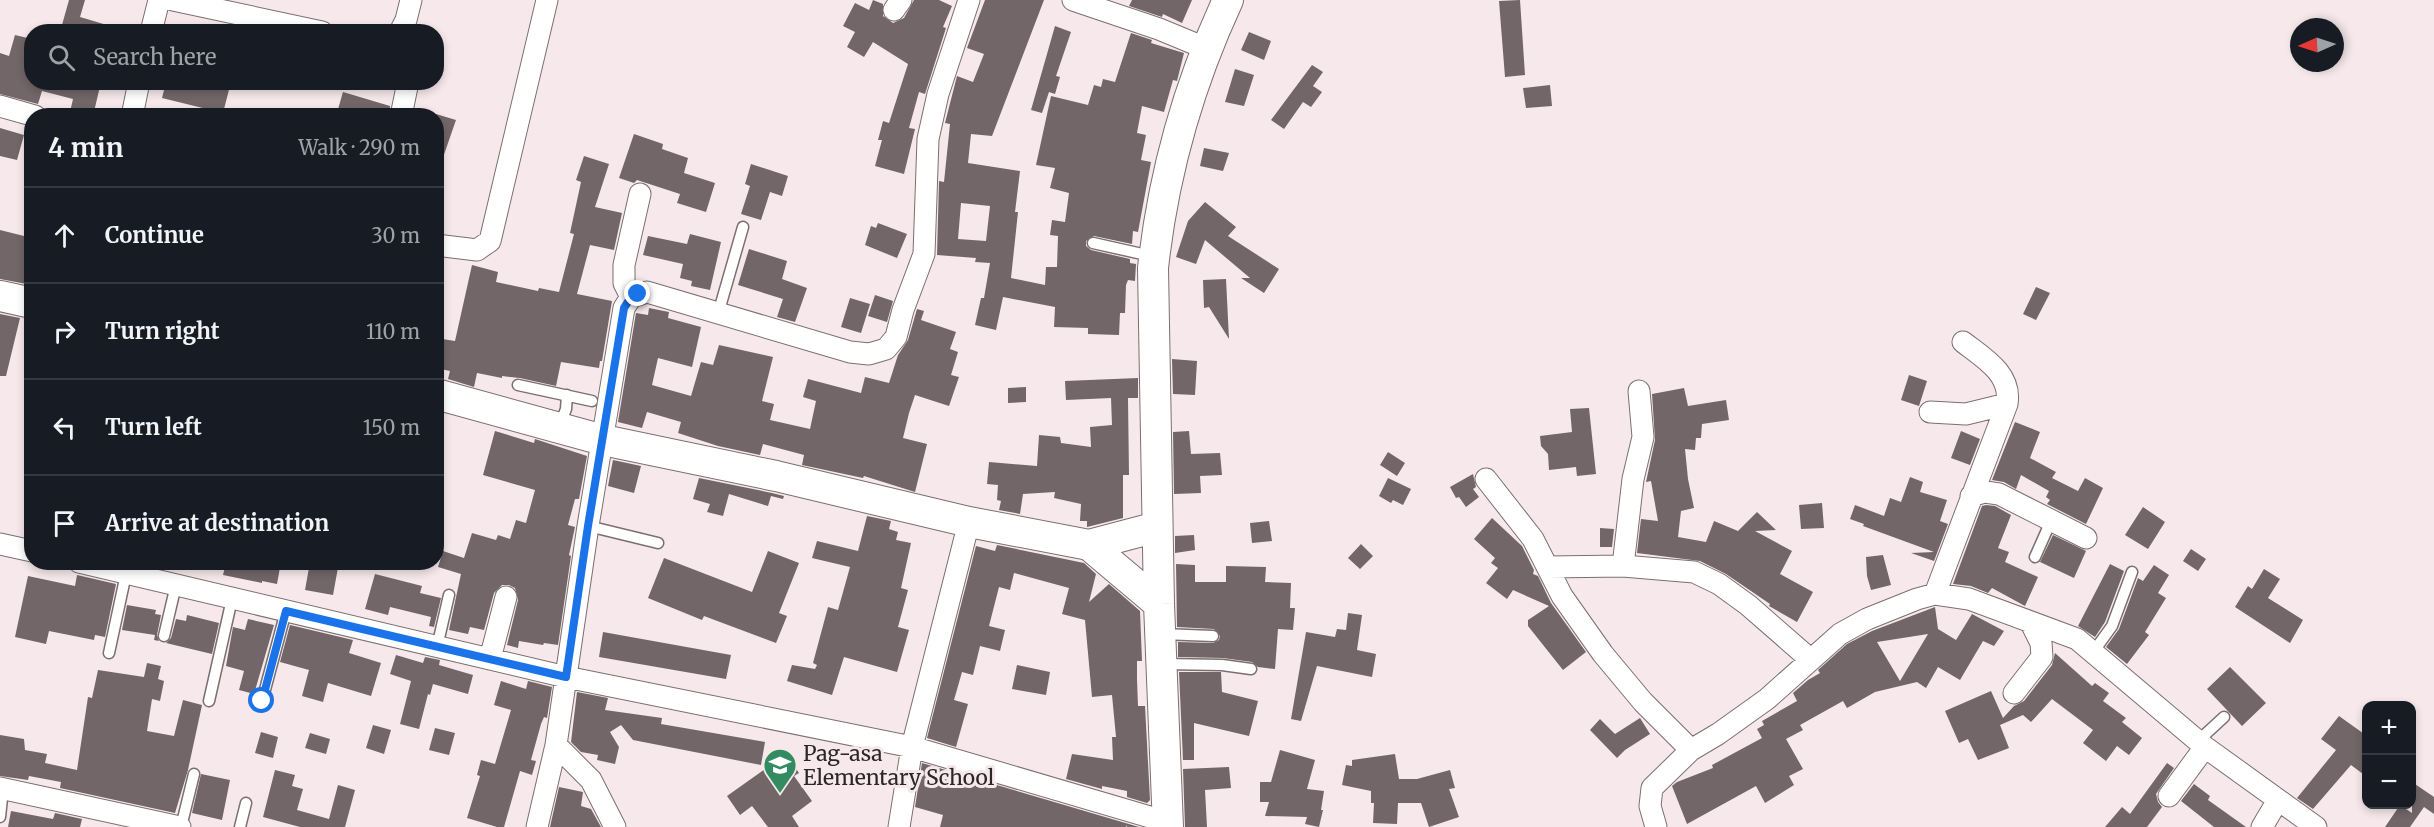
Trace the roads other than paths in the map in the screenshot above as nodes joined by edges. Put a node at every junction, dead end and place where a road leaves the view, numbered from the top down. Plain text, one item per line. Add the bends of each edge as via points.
1 (159, 0) edge
2 (173, 0) edge
3 (411, 0) edge
4 (424, 0) edge
5 (547, 0) edge
6 (969, 0) edge
7 (1073, 0) edge
8 (1228, 0) edge
9 (153, 24) edge
10 (285, 24) edge
11 (404, 24) edge
12 (420, 24) edge
13 (1205, 48) junction
14 (137, 90) edge
15 (406, 90) edge
16 (0, 106) edge
17 (134, 108) edge
18 (403, 108) edge
19 (24, 113) edge
20 (640, 194) dead end
21 (743, 227) dead end
22 (1093, 243) dead end
23 (444, 245) edge
24 (1155, 257) junction
25 (0, 296) edge
26 (631, 297) junction
27 (24, 301) edge
28 (718, 314) junction
29 (1963, 342) dead end
30 (518, 385) dead end
31 (1639, 391) dead end
32 (567, 395) junction
33 (444, 396) edge
34 (592, 401) dead end
35 (2007, 404) junction
36 (1930, 412) dead end
37 (558, 427) junction
38 (603, 440) junction
39 (1486, 479) dead end
40 (1971, 496) junction
41 (2051, 520) junction
42 (969, 522) junction
43 (588, 526) junction
44 (1157, 527) junction
45 (2086, 538) dead end
46 (658, 543) dead end
47 (0, 544) edge
48 (1089, 545) junction
49 (24, 549) edge
50 (2035, 557) dead end
51 (1623, 566) junction
52 (1548, 567) junction
53 (110, 570) edge
54 (2133, 572) dead end
55 (126, 574) junction
56 (176, 585) junction
57 (1935, 594) junction
58 (449, 595) dead end
59 (506, 597) dead end
60 (232, 599) junction
61 (1159, 604) junction
62 (286, 611) junction
63 (2031, 623) junction
64 (1160, 634) junction
65 (164, 636) dead end
66 (1213, 636) dead end
67 (437, 647) junction
68 (2094, 651) junction
69 (109, 653) dead end
70 (490, 659) junction
71 (1811, 660) junction
72 (1161, 664) junction
73 (1251, 669) dead end
74 (566, 677) junction
75 (2014, 693) dead end
76 (209, 701) dead end
77 (262, 701) dead end
78 (2224, 717) dead end
79 (2201, 744) junction
80 (556, 745) junction
81 (912, 747) junction
82 (1691, 750) junction
83 (194, 774) dead end
84 (2, 788) edge
85 (2169, 796) dead end
86 (2278, 800) junction
87 (246, 803) dead end
88 (0, 817) edge
89 (1167, 825) edge
90 (181, 827) edge
91 (240, 827) edge
92 (537, 827) edge
93 (615, 827) edge
94 (899, 827) edge
95 (1656, 827) edge
96 (2262, 827) edge
97 (2316, 827) edge

1 - 9 street
2 - 10 street
3 - 11 street
4 - 12 street
5 - 23 street via 490,241 477,250
6 - 28 street via 938,94 928,139 924,254 896,337 886,349 869,354 850,352
7 - 13 street
8 - 13 street
13 - 24 street via 1164,194
14 - 17 street
15 - 18 street
16 - 19 street
20 - 26 street via 624,265 624,284
21 - 28 lane
22 - 24 lane
24 - 44 street
25 - 27 street
26 - 28 street via 647,292
26 - 38 street via 624,308
29 - 35 street via 1991,363 2004,379 2009,392
30 - 32 lane
31 - 51 street via 1643,437 1633,479
32 - 34 lane
32 - 37 lane
33 - 37 street
35 - 36 street via 1966,414
35 - 40 street
37 - 38 street
38 - 42 street
38 - 43 street
39 - 52 street via 1533,539
40 - 41 street via 1999,494
40 - 57 street
41 - 45 street
41 - 50 lane
42 - 48 street
42 - 81 street
43 - 46 lane
43 - 74 street
44 - 48 street
44 - 61 street
47 - 49 street
48 - 61 street
51 - 52 street
51 - 71 street via 1694,572 1719,584
52 - 82 street via 1562,596 1603,654
53 - 55 street
54 - 68 lane via 2112,626
55 - 56 street
55 - 69 lane
56 - 60 street
56 - 65 lane
57 - 63 street via 1969,599
57 - 71 street via 1867,619 1840,634
58 - 67 lane
59 - 70 street
60 - 62 street
60 - 76 lane
61 - 64 street
62 - 67 street
62 - 77 lane
63 - 68 street via 2077,639
63 - 75 street via 2043,657
64 - 66 lane
64 - 72 street
67 - 70 street
68 - 79 street
70 - 74 street
71 - 82 street via 1767,699
72 - 73 lane
72 - 89 street
74 - 80 street
74 - 81 street
78 - 79 lane
79 - 85 street
79 - 86 street
80 - 92 street
80 - 93 street via 591,780
81 - 89 street
81 - 94 street
82 - 95 street via 1652,788 1650,806
83 - 90 lane
84 - 88 lane
84 - 90 street
86 - 96 street
86 - 97 street
87 - 91 lane

